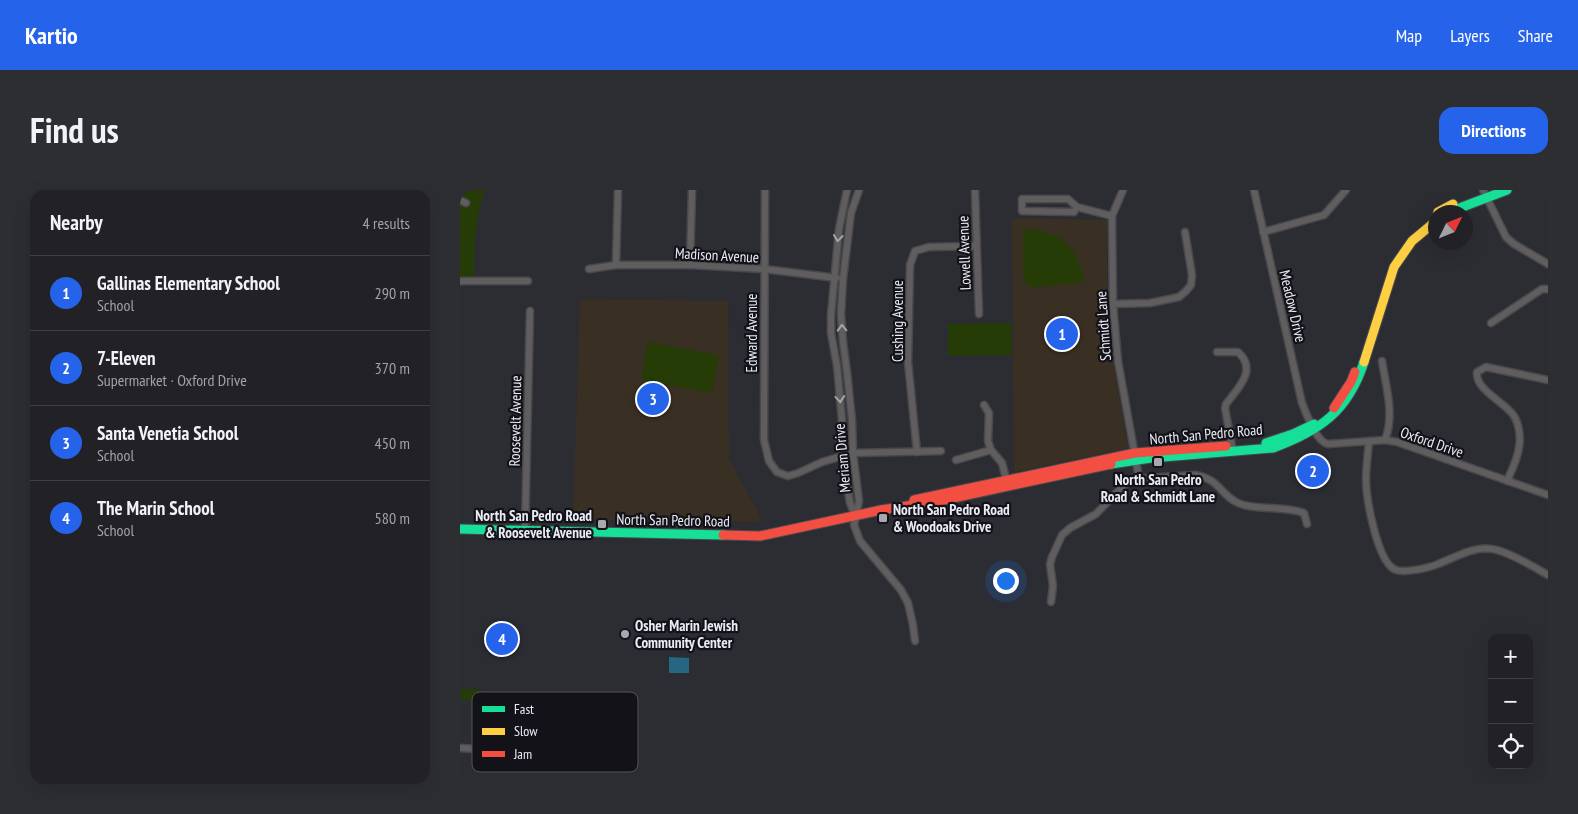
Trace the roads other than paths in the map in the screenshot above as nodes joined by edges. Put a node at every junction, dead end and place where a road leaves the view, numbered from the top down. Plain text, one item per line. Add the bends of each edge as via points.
1 (618, 190) edge
2 (692, 190) edge
3 (765, 190) edge
4 (847, 190) edge
5 (859, 190) edge
6 (975, 190) edge
7 (1123, 190) edge
8 (1254, 190) edge
9 (1346, 190) edge
10 (1507, 190) edge
11 (1486, 193) edge
12 (1451, 205) edge
13 (1463, 205) edge
14 (1077, 207) junction
15 (1112, 216) junction
16 (1428, 220) edge
17 (1428, 227) edge
18 (1185, 232) dead end
19 (1263, 232) junction
20 (976, 246) junction
21 (1548, 264) edge
22 (616, 265) junction
23 (690, 266) junction
24 (590, 269) dead end
25 (764, 269) junction
26 (834, 278) junction
27 (843, 279) junction
28 (460, 281) edge
29 (528, 281) dead end
30 (1548, 289) edge
31 (1113, 304) junction
32 (530, 311) dead end
33 (979, 314) dead end
34 (1491, 323) dead end
35 (1217, 352) dead end
36 (1382, 361) dead end
37 (1548, 380) edge
38 (984, 405) dead end
39 (1314, 428) junction
40 (1385, 440) junction
41 (1368, 441) junction
42 (1232, 449) junction
43 (991, 450) junction
44 (941, 451) dead end
45 (917, 452) junction
46 (853, 454) junction
47 (842, 457) junction
48 (1136, 457) junction
49 (956, 460) dead end
50 (1139, 478) junction
51 (1507, 480) junction
52 (1007, 483) junction
53 (1548, 496) edge
54 (855, 515) junction
55 (1307, 524) dead end
56 (460, 529) edge
57 (525, 531) junction
58 (1548, 575) edge
59 (1051, 602) dead end
60 (915, 641) dead end

1 - 22 street
2 - 23 street
3 - 25 street, Edward Avenue
4 -> 26 street, Meriam Drive
5 - 27 street, Meriam Drive via 851,213
6 - 20 street, Lowell Avenue
7 - 15 street, Schmidt Lane
8 - 19 street, Meadow Drive
9 - 19 street via 1324,215
10 - 11 main road, North San Pedro Road
11 - 12 main road, North San Pedro Road
11 - 13 main road, North San Pedro Road
11 - 21 street via 1510,240
14 - 14 street via 1068,199 1022,198 1022,211 1074,212
14 - 15 street
15 - 31 street, Schmidt Lane
16 - 39 main road, North San Pedro Road via 1411,234 1389,265 1351,382 1337,405
17 - 39 main road, North San Pedro Road via 1414,238 1394,267 1356,384 1342,408
18 - 31 street via 1192,275 1191,285 1186,291 1179,297 1150,303
19 - 39 street, Meadow Drive via 1302,403
20 - 33 street, Lowell Avenue
20 - 45 street, Cushing Avenue via 929,247 915,251 910,265 908,362
22 - 23 street, Madison Avenue
22 - 24 street, Madison Avenue
23 - 25 street, Madison Avenue
25 - 26 street, Madison Avenue
25 - 47 street, Edward Avenue via 764,440 769,461 777,472 788,476
26 - 27 street, Madison Avenue
26 -> 47 street, Meriam Drive via 831,333 842,420
46 -> 27 street, Meriam Drive via 842,342
28 - 29 street
30 - 34 street via 1542,289
31 - 48 street, Schmidt Lane via 1118,361
32 - 57 street, Roosevelt Avenue
35 - 42 street via 1238,352 1248,365 1245,378 1225,408
36 - 40 street via 1390,415
37 - 51 street via 1486,367 1477,372 1482,385 1517,422 1519,448
38 - 43 street via 989,413 988,441
39 - 41 street, Oxford Drive via 1324,443
39 - 42 main road, North San Pedro Road via 1296,440 1274,448
40 - 41 street, Oxford Drive
40 - 51 street, Oxford Drive
41 - 58 street via 1366,480 1371,519 1382,555 1390,566 1396,570 1416,570 1471,550 1496,550
42 - 48 main road, North San Pedro Road
43 - 49 street
43 - 52 street via 1002,463
44 - 45 street
45 - 46 street
46 - 47 street
46 - 54 street, Meriam Drive via 859,502
47 - 54 street, Meriam Drive
48 - 50 street, Schmidt Lane
48 - 52 main road, North San Pedro Road
50 - 55 street via 1204,476 1235,502 1292,508 1304,513
50 - 59 street via 1132,479 1096,514 1062,535 1050,564
51 - 53 street, Oxford Drive
52 - 54 main road, North San Pedro Road via 899,509
54 - 57 main road, North San Pedro Road via 760,536
54 - 60 street via 854,526 860,541 908,603
56 - 57 main road, North San Pedro Road

